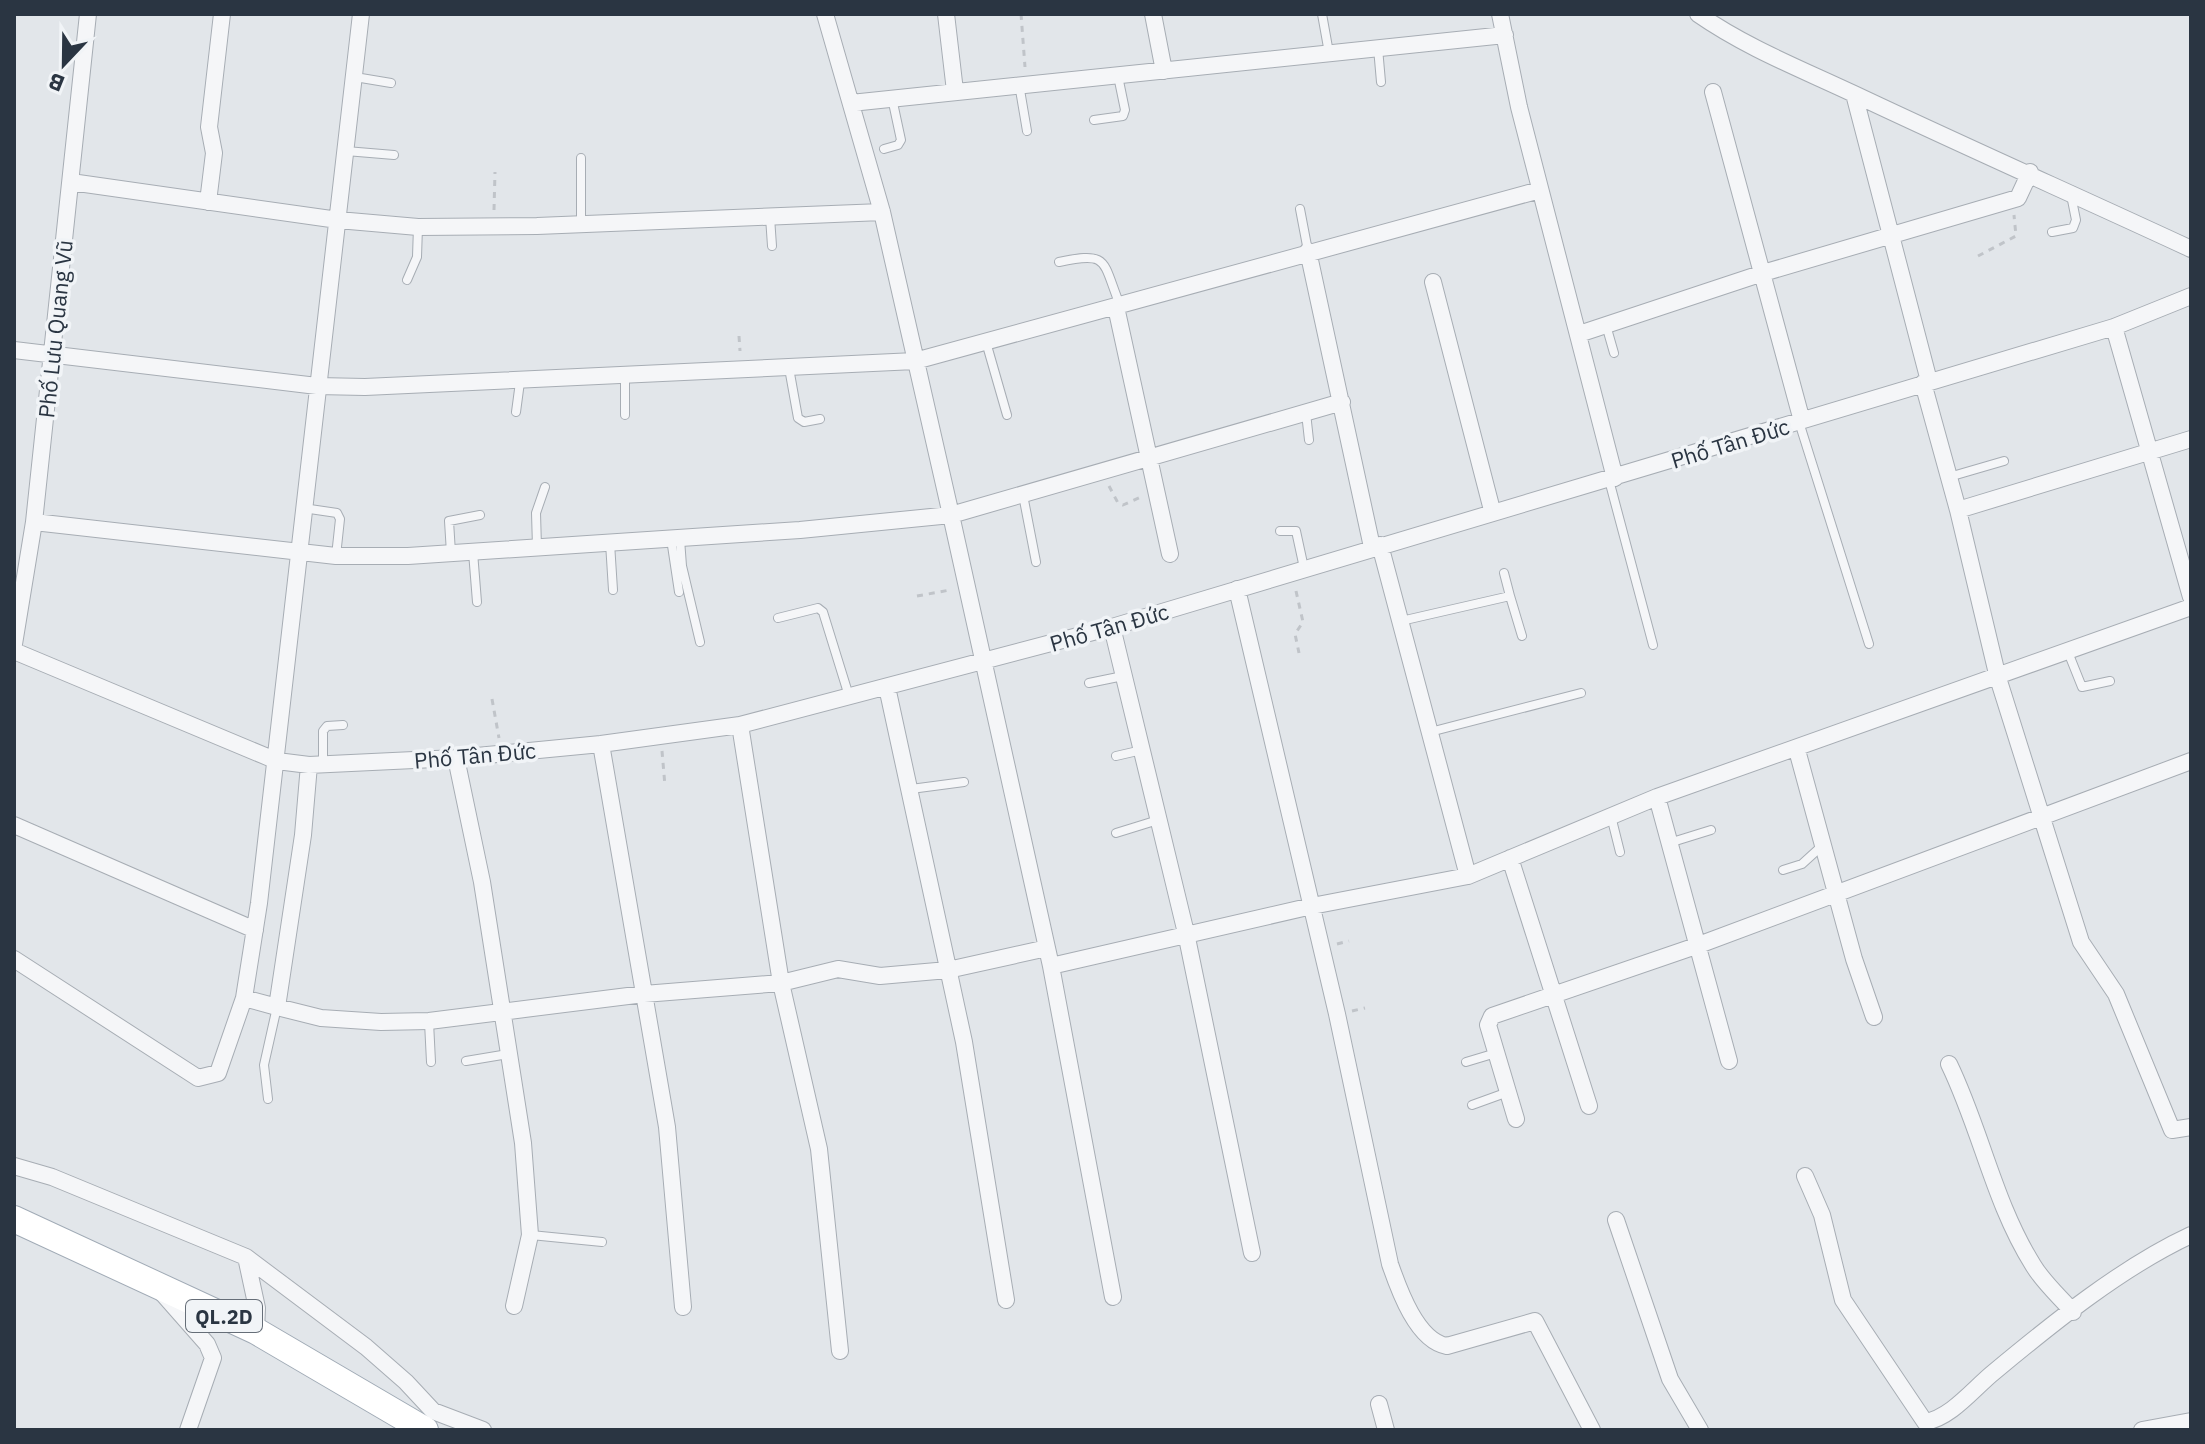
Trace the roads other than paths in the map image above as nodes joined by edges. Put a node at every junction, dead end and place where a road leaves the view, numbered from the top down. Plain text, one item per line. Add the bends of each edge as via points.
1 (88, 14) edge
2 (222, 14) edge
3 (361, 14) edge
4 (825, 14) edge
5 (946, 14) edge
6 (1153, 14) edge
7 (1322, 14) edge
8 (1500, 14) edge
9 (1698, 14) edge
10 (1505, 35) junction
11 (1378, 48) junction
12 (1329, 53) junction
13 (1164, 71) junction
14 (1118, 75) junction
15 (355, 77) junction
16 (1381, 82) dead end
17 (391, 83) dead end
18 (1022, 83) junction
19 (955, 91) junction
20 (1713, 92) dead end
21 (1854, 94) junction
22 (892, 97) junction
23 (851, 103) junction
24 (1094, 120) dead end
25 (1027, 131) dead end
26 (884, 149) dead end
27 (346, 151) junction
28 (394, 155) dead end
29 (581, 158) dead end
30 (2030, 172) junction
31 (71, 182) junction
32 (1540, 190) junction
33 (2071, 191) junction
34 (208, 202) junction
35 (1300, 209) dead end
36 (882, 212) junction
37 (770, 217) junction
38 (338, 220) junction
39 (581, 224) junction
40 (418, 227) junction
41 (2052, 232) dead end
42 (1891, 236) junction
43 (772, 246) dead end
44 (2191, 249) edge
45 (1308, 251) junction
46 (1059, 262) dead end
47 (1763, 273) junction
48 (407, 280) dead end
49 (1433, 282) dead end
50 (2191, 296) edge
51 (1118, 306) junction
52 (1606, 325) junction
53 (2114, 327) junction
54 (1579, 334) junction
55 (986, 342) junction
56 (14, 350) edge
57 (1614, 353) dead end
58 (52, 356) junction
59 (915, 361) junction
60 (789, 368) junction
61 (625, 377) junction
62 (520, 382) junction
63 (1926, 382) junction
64 (317, 386) junction
65 (1342, 402) junction
66 (516, 412) dead end
67 (1306, 413) junction
68 (625, 415) dead end
69 (1007, 415) dead end
70 (820, 419) dead end
71 (1800, 421) junction
72 (2191, 439) edge
73 (1309, 440) dead end
74 (2150, 452) junction
75 (1148, 459) junction
76 (2004, 461) dead end
77 (1949, 477) junction
78 (1612, 479) junction
79 (545, 487) dead end
80 (1023, 495) junction
81 (302, 508) junction
82 (1492, 510) junction
83 (1958, 510) junction
84 (480, 515) dead end
85 (951, 515) junction
86 (34, 522) junction
87 (1280, 531) dead end
88 (675, 539) junction
89 (610, 543) junction
90 (1376, 546) junction
91 (537, 548) junction
92 (297, 552) junction
93 (472, 552) junction
94 (451, 553) junction
95 (1170, 554) dead end
96 (336, 556) junction
97 (1036, 562) dead end
98 (1298, 570) junction
99 (1504, 573) dead end
100 (1237, 589) junction
101 (613, 590) dead end
102 (679, 592) dead end
103 (1510, 596) junction
104 (2191, 597) edge
105 (477, 602) dead end
106 (2191, 607) edge
107 (778, 618) dead end
108 (1400, 622) junction
109 (1112, 627) junction
110 (1522, 636) dead end
111 (700, 642) dead end
112 (14, 644) edge
113 (1869, 644) dead end
114 (1653, 645) dead end
115 (14, 651) edge
116 (2068, 652) junction
117 (981, 663) junction
118 (1124, 676) junction
119 (1998, 678) junction
120 (2110, 681) dead end
121 (1089, 683) dead end
122 (887, 687) junction
123 (1581, 693) dead end
124 (849, 697) junction
125 (343, 725) dead end
126 (740, 725) junction
127 (1429, 732) junction
128 (601, 744) junction
129 (1142, 750) junction
130 (1797, 750) junction
131 (1116, 756) dead end
132 (456, 758) junction
133 (277, 761) junction
134 (2191, 761) edge
135 (316, 765) junction
136 (964, 782) dead end
137 (911, 789) junction
138 (1657, 797) junction
139 (1611, 816) junction
140 (2044, 816) junction
141 (1158, 820) junction
142 (14, 825) edge
143 (1711, 830) dead end
144 (1116, 833) dead end
145 (1669, 843) junction
146 (1825, 844) junction
147 (1620, 852) dead end
148 (1510, 858) junction
149 (1783, 870) dead end
150 (1468, 876) junction
151 (1836, 893) junction
152 (1312, 906) junction
153 (255, 930) junction
154 (1186, 933) junction
155 (1696, 946) junction
156 (1047, 948) junction
157 (14, 959) edge
158 (1051, 966) junction
159 (948, 970) junction
160 (781, 983) junction
161 (644, 994) junction
162 (1555, 996) junction
163 (244, 998) junction
164 (277, 1007) junction
165 (502, 1011) junction
166 (1874, 1017) dead end
167 (429, 1021) junction
168 (1496, 1052) junction
169 (508, 1054) junction
170 (466, 1061) dead end
171 (1729, 1061) dead end
172 (431, 1062) dead end
173 (1466, 1062) dead end
174 (1949, 1064) dead end
175 (1508, 1092) junction
176 (268, 1099) dead end
177 (1472, 1105) dead end
178 (1589, 1106) dead end
179 (1516, 1119) dead end
180 (2191, 1127) edge
181 (14, 1166) edge
182 (1805, 1176) dead end
183 (14, 1219) edge
184 (1616, 1220) dead end
185 (530, 1235) junction
186 (2191, 1235) edge
187 (602, 1242) dead end
188 (1252, 1253) dead end
189 (246, 1257) junction
190 (153, 1282) junction
191 (1113, 1297) dead end
192 (1006, 1300) dead end
193 (514, 1306) dead end
194 (683, 1307) dead end
195 (2073, 1312) junction
196 (256, 1331) junction
197 (840, 1351) dead end
198 (1379, 1404) dead end
199 (2191, 1421) edge
200 (427, 1424) edge
201 (188, 1430) edge
202 (483, 1430) edge
203 (1386, 1430) edge
204 (1592, 1430) edge
205 (1700, 1430) edge
206 (2142, 1430) edge

1 - 31 street, Phố Lưu Quang Vũ
2 - 34 street via 209,127 214,153
3 - 15 street
4 - 23 street
5 - 19 street
6 - 13 street
7 - 12 lane
8 - 10 street
9 - 21 street via 1756,50
10 - 11 street
10 - 32 street
11 - 12 street
11 - 16 lane
12 - 13 street
13 - 14 street
14 - 18 street
14 - 24 lane via 1123,116
15 - 17 lane
15 - 27 street
18 - 19 street
18 - 25 lane
19 - 22 street
20 - 47 street
21 - 30 street
21 - 42 street
22 - 23 street
22 - 26 lane via 901,140
23 - 36 street
27 - 28 lane
27 - 38 street
29 - 39 lane
30 - 33 street
30 - 42 street via 2024,191 2010,200
31 - 34 street
31 - 58 street, Phố Lưu Quang Vũ
32 - 45 street
32 - 54 street
33 - 41 lane via 2073,228
33 - 44 street
34 - 38 street
35 - 45 lane
36 - 37 street
36 - 59 street
37 - 39 street
37 - 43 lane
38 - 40 street
38 - 64 street
39 - 40 street
40 - 48 lane via 417,257
42 - 47 street
42 - 63 street
45 - 51 street
45 - 65 street
46 - 51 lane via 1091,255 1099,260
47 - 52 street
47 - 71 street
49 - 82 street
50 - 53 street, Phố Tân Đức
51 - 55 street
51 - 75 street
52 - 54 street
52 - 57 lane
53 - 63 street, Phố Tân Đức
53 - 74 street
54 - 78 street
55 - 59 street
55 - 69 lane
56 - 58 street
58 - 64 street
58 - 86 street, Phố Lưu Quang Vũ
59 - 60 street
59 - 85 street
60 - 61 street
60 - 70 lane via 798,418
61 - 62 street
61 - 68 lane
62 - 64 street
62 - 66 lane
63 - 71 street, Phố Tân Đức
63 - 77 street
64 - 81 street
65 - 67 street
65 - 90 street
67 - 73 lane
67 - 75 street
71 - 78 street, Phố Tân Đức
71 - 113 lane
72 - 74 street
74 - 83 street
74 - 104 street
75 - 80 street
75 - 95 street
76 - 77 lane
77 - 83 street
78 - 82 street, Phố Tân Đức
78 - 114 lane
79 - 91 lane via 536,513
80 - 85 street
80 - 97 lane
81 - 92 street
81 - 96 lane via 337,513
82 - 90 street, Phố Tân Đức
83 - 119 street
84 - 94 lane via 449,521
85 - 88 street
85 - 117 street
86 - 92 street
86 - 112 street, Phố Lưu Quang Vũ
87 - 98 lane via 1296,531
88 - 89 street
88 - 102 lane
88 - 111 lane
89 - 91 street
89 - 101 lane
90 - 98 street, Phố Tân Đức
90 - 108 street
91 - 93 street
92 - 96 street
92 - 133 street
93 - 94 street
93 - 105 lane
94 - 96 street
98 - 100 street, Phố Tân Đức
99 - 103 lane
100 - 109 street, Phố Tân Đức
100 - 152 street
103 - 108 lane
103 - 110 lane
106 - 116 street
107 - 124 lane via 818,608 823,612
108 - 127 street
109 - 117 street, Phố Tân Đức
109 - 118 street
115 - 133 street, Phố Tân Đức
116 - 119 street
116 - 120 lane via 2082,687
117 - 122 street, Phố Tân Đức
117 - 156 street
118 - 121 lane
118 - 129 street
119 - 130 street
119 - 140 street
122 - 124 street, Phố Tân Đức
122 - 137 street
123 - 127 lane
124 - 126 street, Phố Tân Đức
125 - 135 lane via 323,731
126 - 128 street, Phố Tân Đức
126 - 160 street
127 - 150 street
128 - 132 street, Phố Tân Đức
128 - 161 street
129 - 131 lane
129 - 141 street
130 - 138 street
130 - 146 street
132 - 135 street, Phố Tân Đức
132 - 165 street
133 - 135 street, Phố Tân Đức
133 - 153 street
134 - 140 street
135 - 164 street
136 - 137 lane
137 - 159 street
138 - 139 street
138 - 145 street
139 - 147 lane
139 - 148 street
140 - 151 street
140 - 180 street via 2081,942 2116,994 2172,1130
141 - 144 lane
141 - 154 street
142 - 153 street
143 - 145 lane
145 - 155 street
146 - 149 lane via 1802,864
146 - 151 street
148 - 150 street
148 - 162 street
150 - 152 street
151 - 155 street
151 - 166 street
152 - 154 street
152 - 204 street via 1400,1291 1431,1341 1440,1345 1535,1321
153 - 163 street
154 - 158 street
154 - 188 street
155 - 162 street
155 - 171 street
156 - 158 street
156 - 159 street
157 - 163 street via 198,1078 218,1073
158 - 191 street
159 - 160 street via 880,976 849,968
159 - 192 street
160 - 161 street
160 - 197 street via 819,1149
161 - 165 street
161 - 194 street via 667,1127
162 - 168 street via 1492,1016 1488,1025
162 - 178 street
163 - 164 street
164 - 167 street via 321,1018
164 - 176 lane via 264,1065
165 - 167 street
165 - 169 street
167 - 172 lane
168 - 173 lane
168 - 175 street
169 - 170 lane
169 - 185 street via 523,1143
174 - 195 street via 1985,1146 1995,1188 2033,1267
175 - 177 lane
175 - 179 street
181 - 189 street
182 - 195 street via 1822,1215 1843,1300 1925,1422 1959,1403
183 - 190 main road, QL.2D
184 - 205 street via 1670,1379
185 - 187 lane
185 - 193 street
186 - 195 street via 2126,1271
189 - 196 street via 257,1308
189 - 200 street via 406,1382
190 - 196 main road, QL.2D
190 - 201 street via 213,1358
196 - 200 main road, QL.2D
198 - 203 street
199 - 206 street
200 - 202 street

